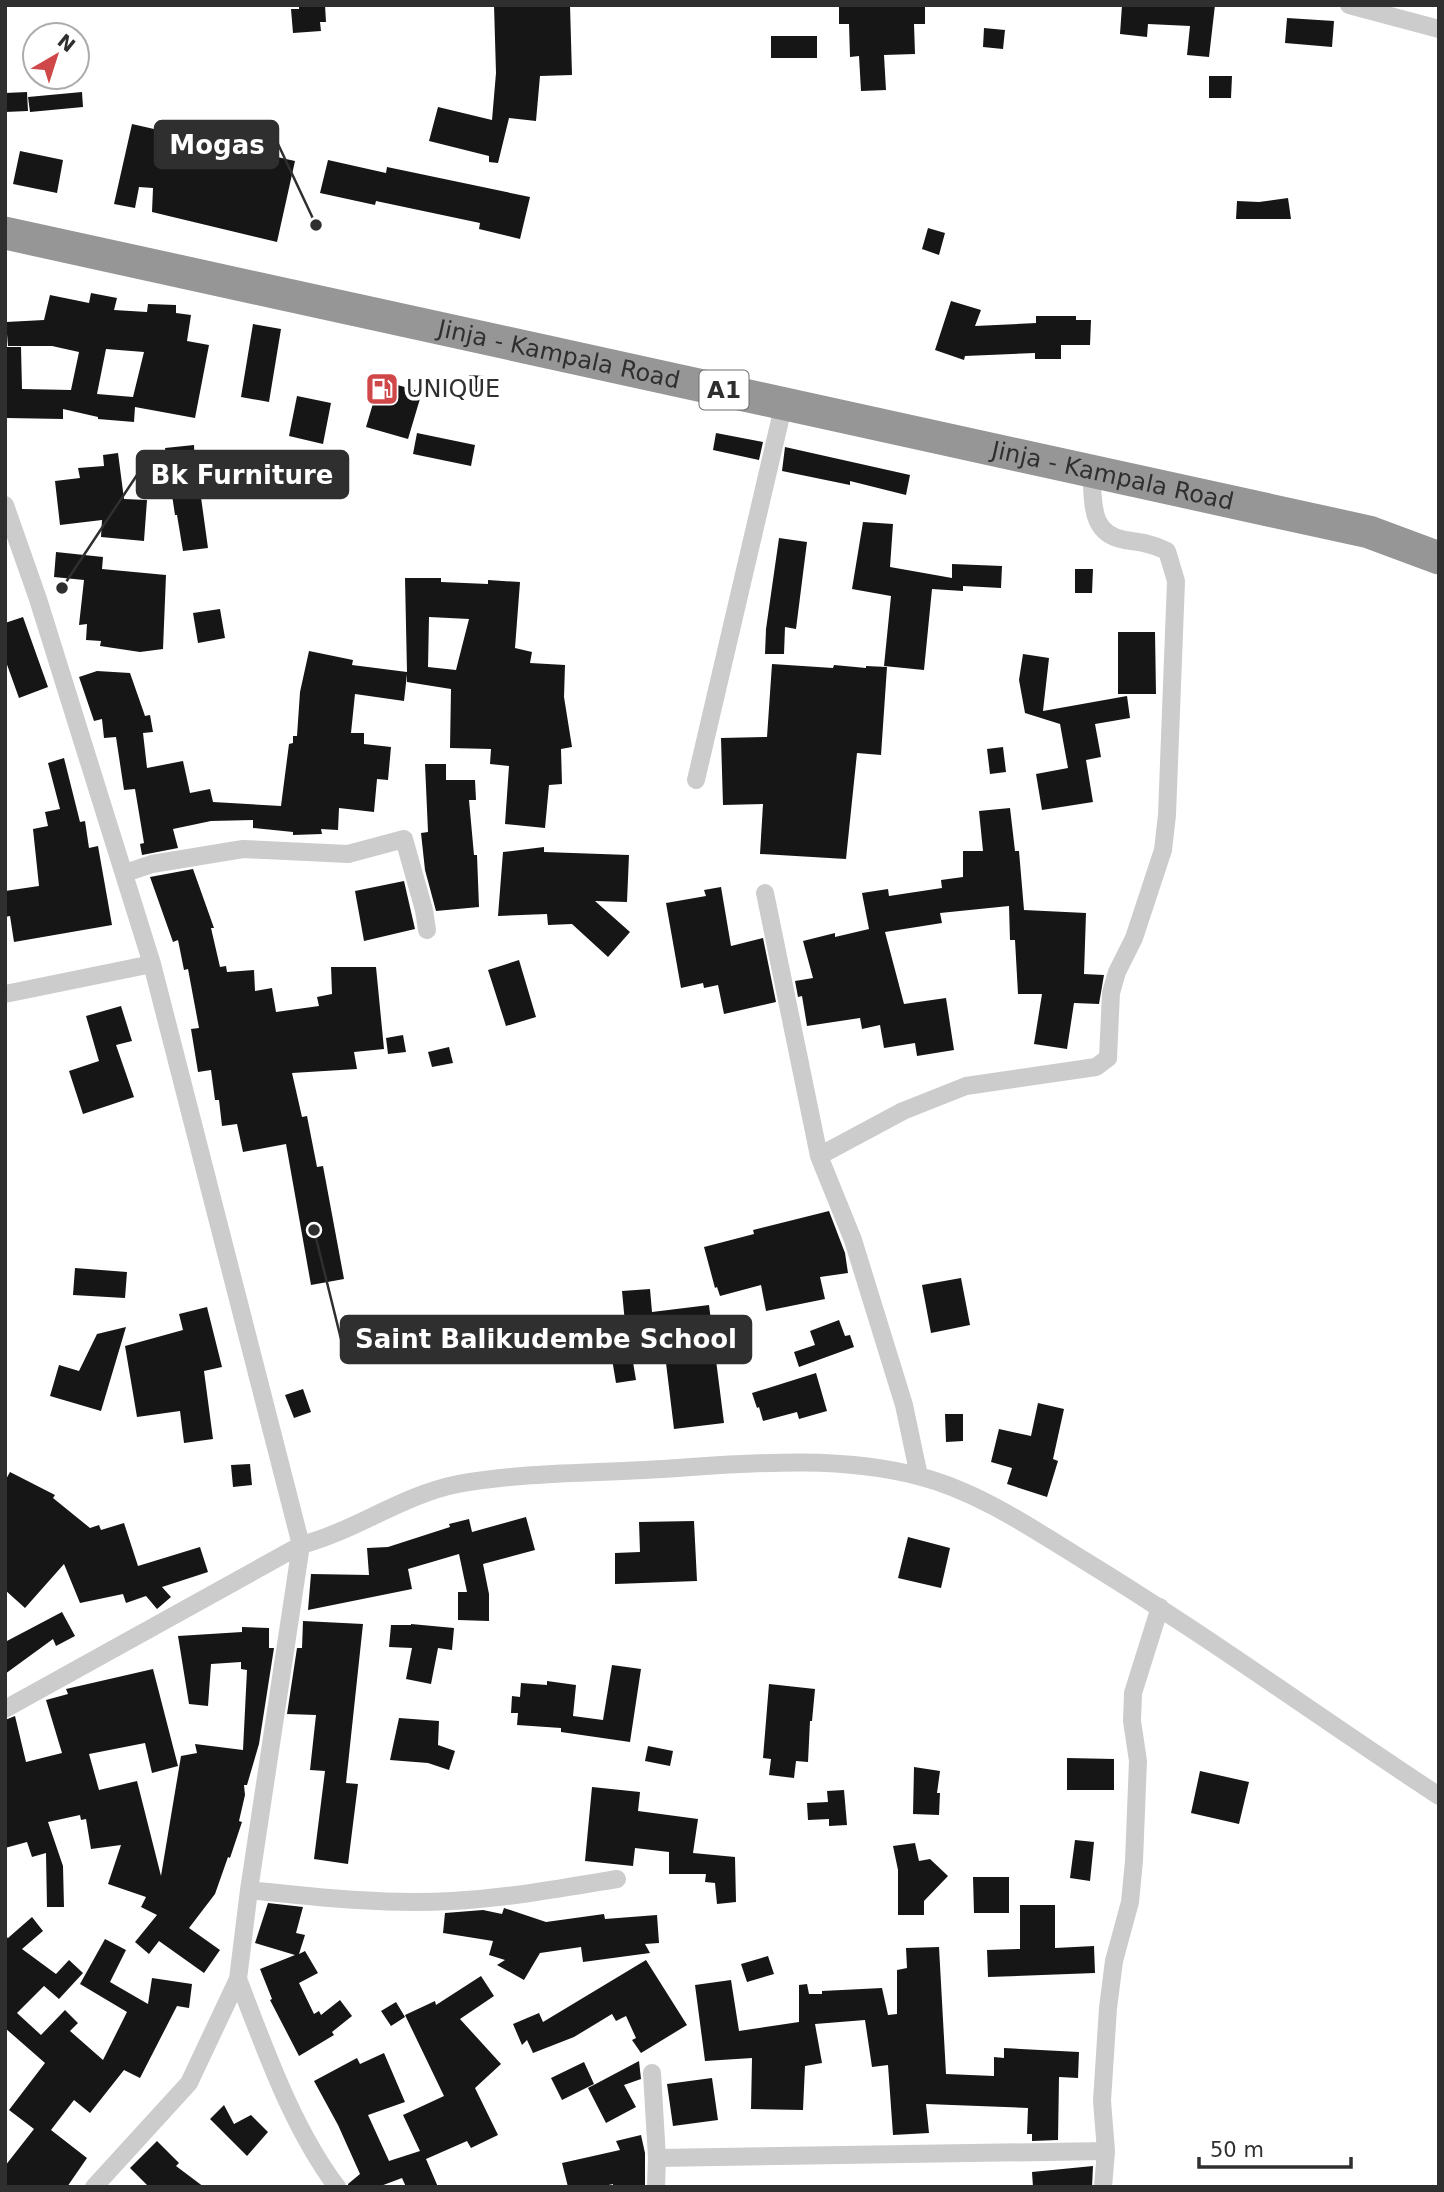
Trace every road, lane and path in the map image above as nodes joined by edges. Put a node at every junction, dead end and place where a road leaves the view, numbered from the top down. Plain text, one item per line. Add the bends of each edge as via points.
1 (1349, 5) edge
2 (1439, 29) edge
3 (5, 233) edge
4 (784, 403) junction
5 (1091, 470) junction
6 (5, 505) edge
7 (1439, 558) edge
8 (696, 780) dead end
9 (125, 873) junction
10 (765, 893) dead end
11 (427, 930) dead end
12 (152, 964) junction
13 (5, 994) edge
14 (819, 1156) junction
15 (919, 1476) junction
16 (301, 1545) junction
17 (1160, 1607) junction
18 (5, 1709) edge
19 (1439, 1796) edge
20 (617, 1879) dead end
21 (248, 1890) junction
22 (238, 1979) junction
23 (652, 2073) dead end
24 (1106, 2151) junction
25 (657, 2158) junction
26 (94, 2187) edge
27 (337, 2187) edge
28 (656, 2187) edge
29 (1103, 2187) edge

1 - 2 street
3 - 4 highway, Jinja - Kampala Road / A1
4 - 5 highway, Jinja - Kampala Road / A1
4 - 8 street
5 - 7 highway, Jinja - Kampala Road / A1 via 1368,532
5 - 14 street via 1097,524 1118,539 1167,551 1176,581 1163,850 1111,993 1108,1058 1096,1067 966,1086 903,1111
6 - 9 street
9 - 11 street via 231,850 348,854 404,839
9 - 12 street
10 - 14 street
12 - 13 street
12 - 16 street
14 - 15 street via 853,1240 904,1405
15 - 16 street via 806,1461 509,1477 444,1488
15 - 17 street via 1013,1517
16 - 18 street
16 - 21 street
17 - 19 street
17 - 24 street via 1133,1693 1138,1761 1134,1861 1108,2008 1102,2101
20 - 21 street via 452,1901 351,1900
21 - 22 street
22 - 26 street via 188,2083
22 - 27 street via 272,2069
23 - 25 street
24 - 25 street
24 - 29 street
25 - 28 street

